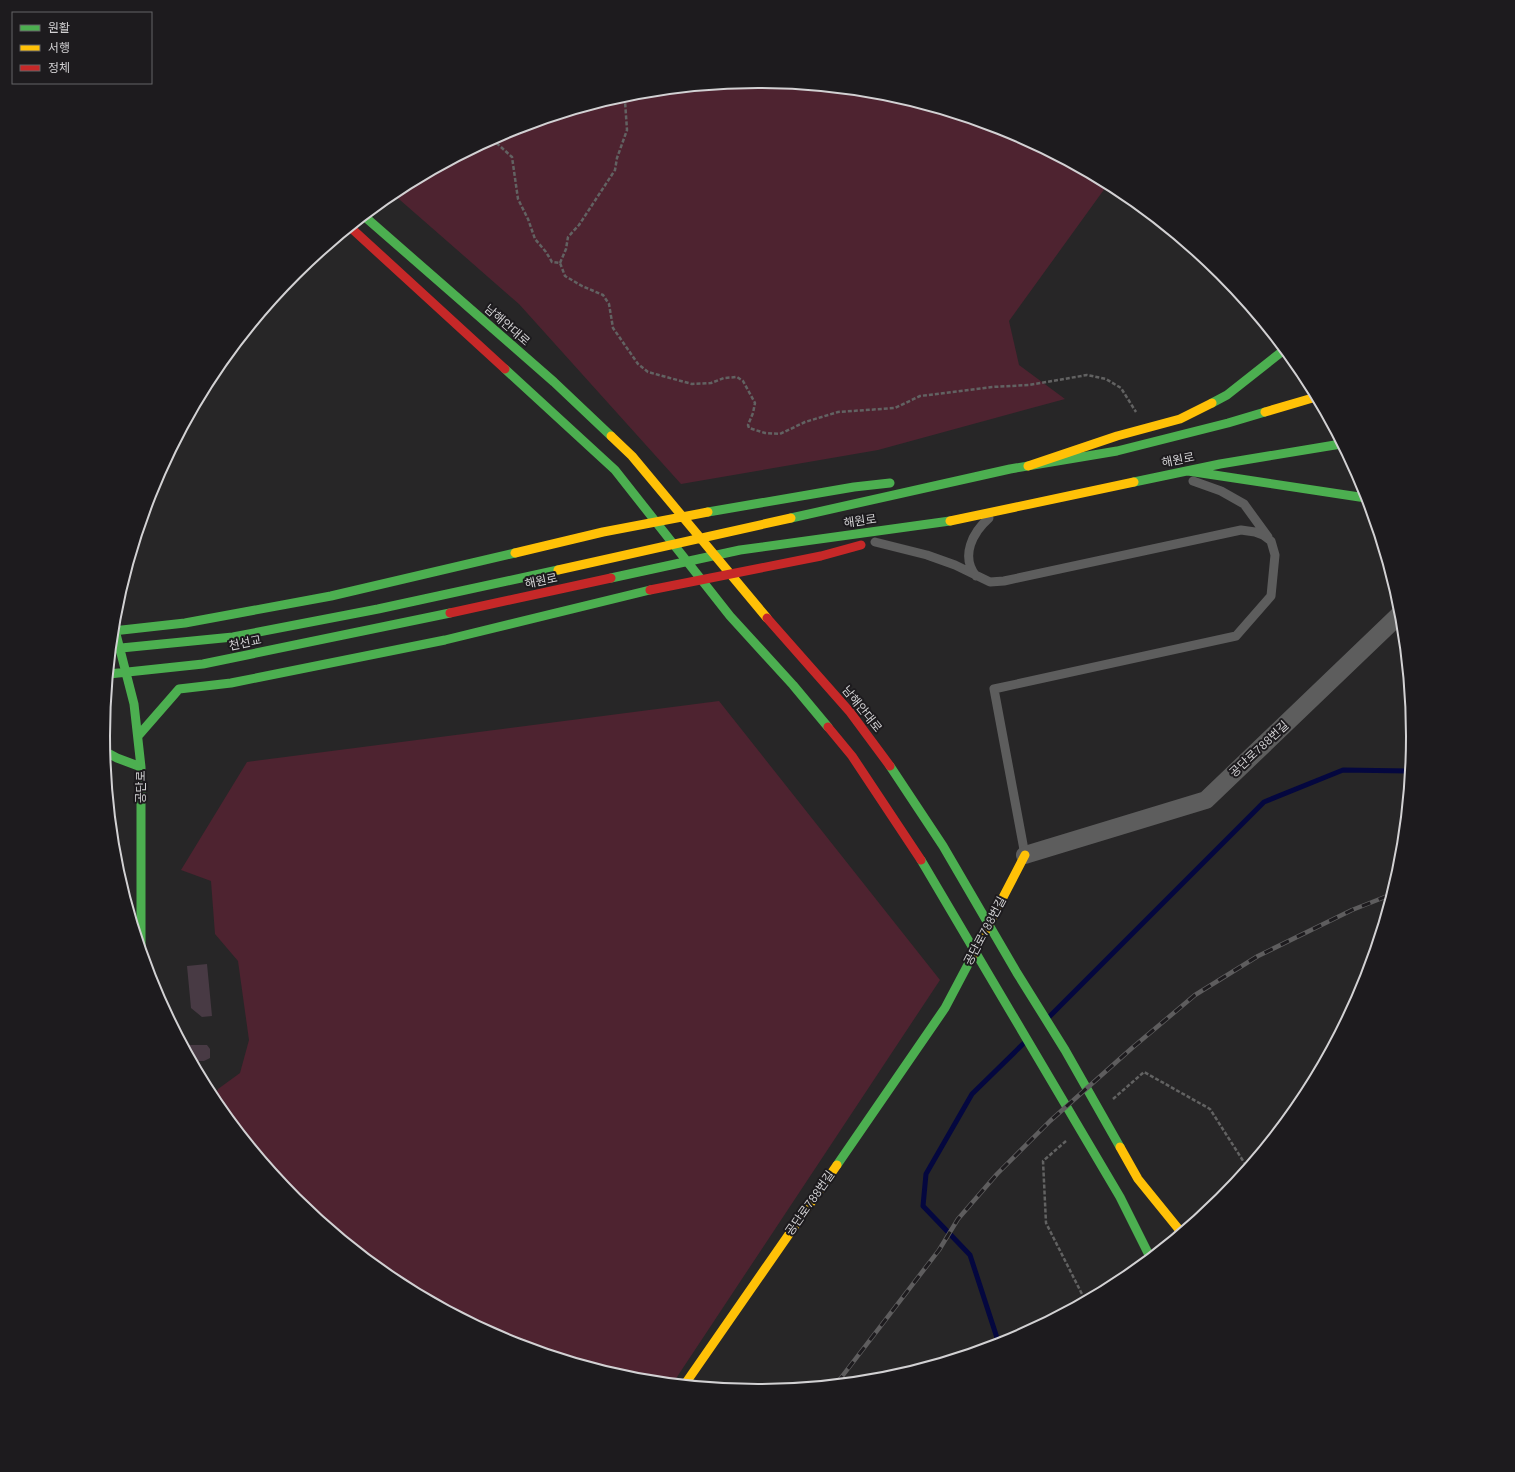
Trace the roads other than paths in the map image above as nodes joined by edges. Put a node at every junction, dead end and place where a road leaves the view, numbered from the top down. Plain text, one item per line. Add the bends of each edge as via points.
1 (367, 219) edge
2 (353, 230) edge
3 (1280, 353) edge
4 (1310, 399) edge
5 (1337, 445) edge
6 (1028, 466) junction
7 (1010, 469) junction
8 (1188, 471) junction
9 (1156, 477) junction
10 (924, 479) dead end
11 (901, 482) dead end
12 (1359, 497) edge
13 (1005, 509) junction
14 (939, 523) junction
15 (1271, 541) junction
16 (875, 542) junction
17 (976, 576) junction
18 (378, 609) joint
19 (225, 616) junction
20 (1395, 619) edge
21 (384, 627) joint
22 (119, 629) edge
23 (117, 640) edge
24 (115, 649) edge
25 (113, 674) edge
26 (220, 685) junction
27 (138, 736) junction
28 (110, 754) edge
29 (142, 767) junction
30 (1025, 855) junction
31 (141, 934) edge
32 (1138, 1179) junction
33 (1155, 1214) dead end
34 (1179, 1228) edge
35 (1148, 1253) edge
36 (688, 1380) edge

1 - 32 main road, 남해안대로 via 554,382 632,456 749,597 850,712 943,846 1065,1050
2 - 35 main road via 615,470 730,616 793,685 852,756 923,863 1120,1197
3 - 6 main road via 1227,395 1180,419 1117,436
4 - 6 main road, 해원로 via 1117,451
5 - 8 main road, 해원로
6 - 7 main road, 해원로
7 - 10 main road
7 - 18 main road, 해원로
8 - 9 main road, 해원로
8 - 12 main road
9 - 13 main road, 해원로
9 - 15 lane via 1197,482 1221,491 1244,504
11 - 19 main road via 728,508 603,532 332,596
13 - 14 main road, 해원로
13 - 17 lane via 990,517 973,537 969,560
14 - 16 main road
14 - 21 main road, 해원로 via 740,550
15 - 17 lane via 1255,532 1241,530 1004,581 990,582
15 - 30 lane via 1276,555 1271,596 1236,636 994,689
16 - 17 lane via 927,555
16 - 26 main road via 820,556 647,591 445,640
18 - 24 main road, 천선교 via 233,637
19 - 22 main road via 185,623
19 - 26 main road via 190,632 179,647 184,670 190,678
20 - 30 street, 공단로788번길 via 1206,800
21 - 25 main road, 천선교 via 203,664
23 - 27 main road, 공단로 via 134,704
26 - 27 main road via 179,688
27 - 29 main road, 공단로
28 - 29 main road
29 - 31 main road, 공단로
30 - 36 main road, 공단로788번길 via 945,1008
32 - 33 main road
32 - 34 main road

